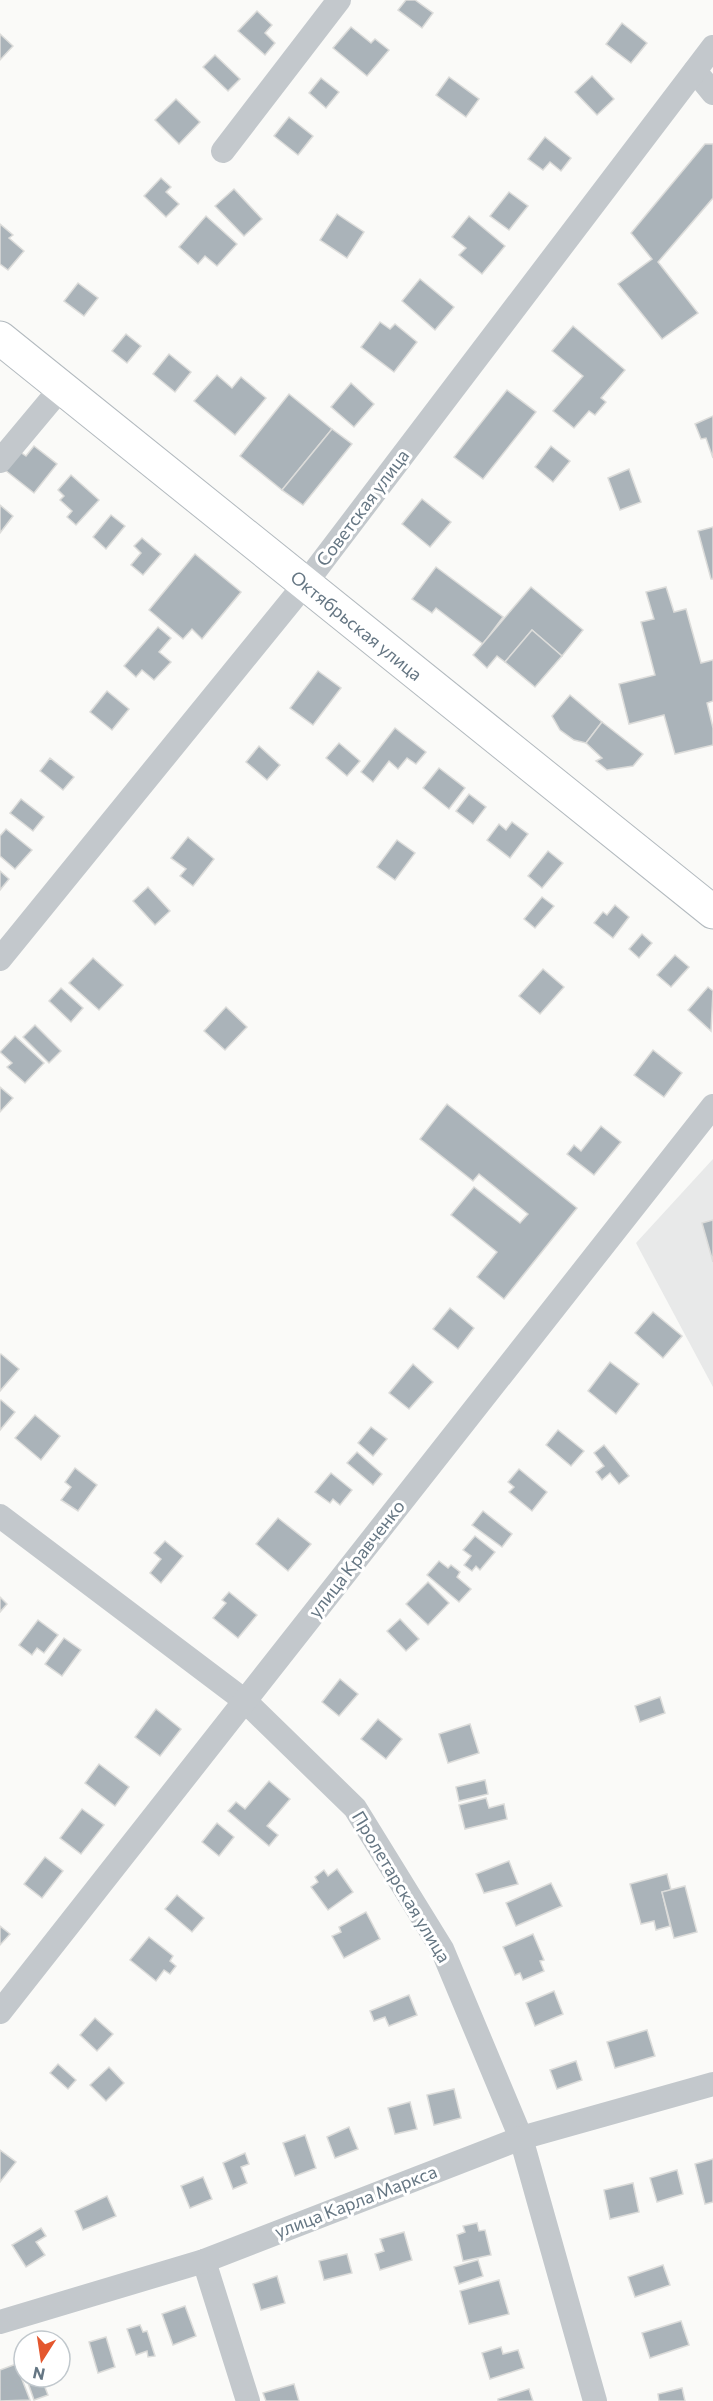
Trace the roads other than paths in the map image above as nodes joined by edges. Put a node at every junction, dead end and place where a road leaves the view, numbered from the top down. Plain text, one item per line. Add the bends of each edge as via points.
1 (339, 0) edge
2 (713, 47) edge
3 (695, 71) junction
4 (713, 93) edge
5 (224, 151) dead end
6 (0, 338) edge
7 (61, 387) junction
8 (0, 460) edge
9 (305, 584) junction
10 (705, 896) edge
11 (0, 958) edge
12 (713, 1106) edge
13 (0, 1516) edge
14 (245, 1701) junction
15 (0, 2012) edge
16 (713, 2084) edge
17 (521, 2138) junction
18 (204, 2261) junction
19 (0, 2322) edge
20 (248, 2401) edge
21 (595, 2401) edge

1 - 5 street
2 - 3 street, Советская улица
3 - 4 street
3 - 9 street, Советская улица
6 - 7 main road, Октябрьская улица
7 - 8 street
7 - 9 main road, Октябрьская улица
9 - 10 main road, Октябрьская улица
9 - 11 street, Советская улица
12 - 14 street, улица Кравченко
13 - 14 street, Пролетарская улица
14 - 15 street, улица Кравченко
14 - 17 street, Пролетарская улица via 355,1808 442,1949
16 - 17 street, улица Карла Маркса
17 - 18 street, улица Карла Маркса
17 - 21 street, Пролетарская улица
18 - 19 street, улица Карла Маркса
18 - 20 street

